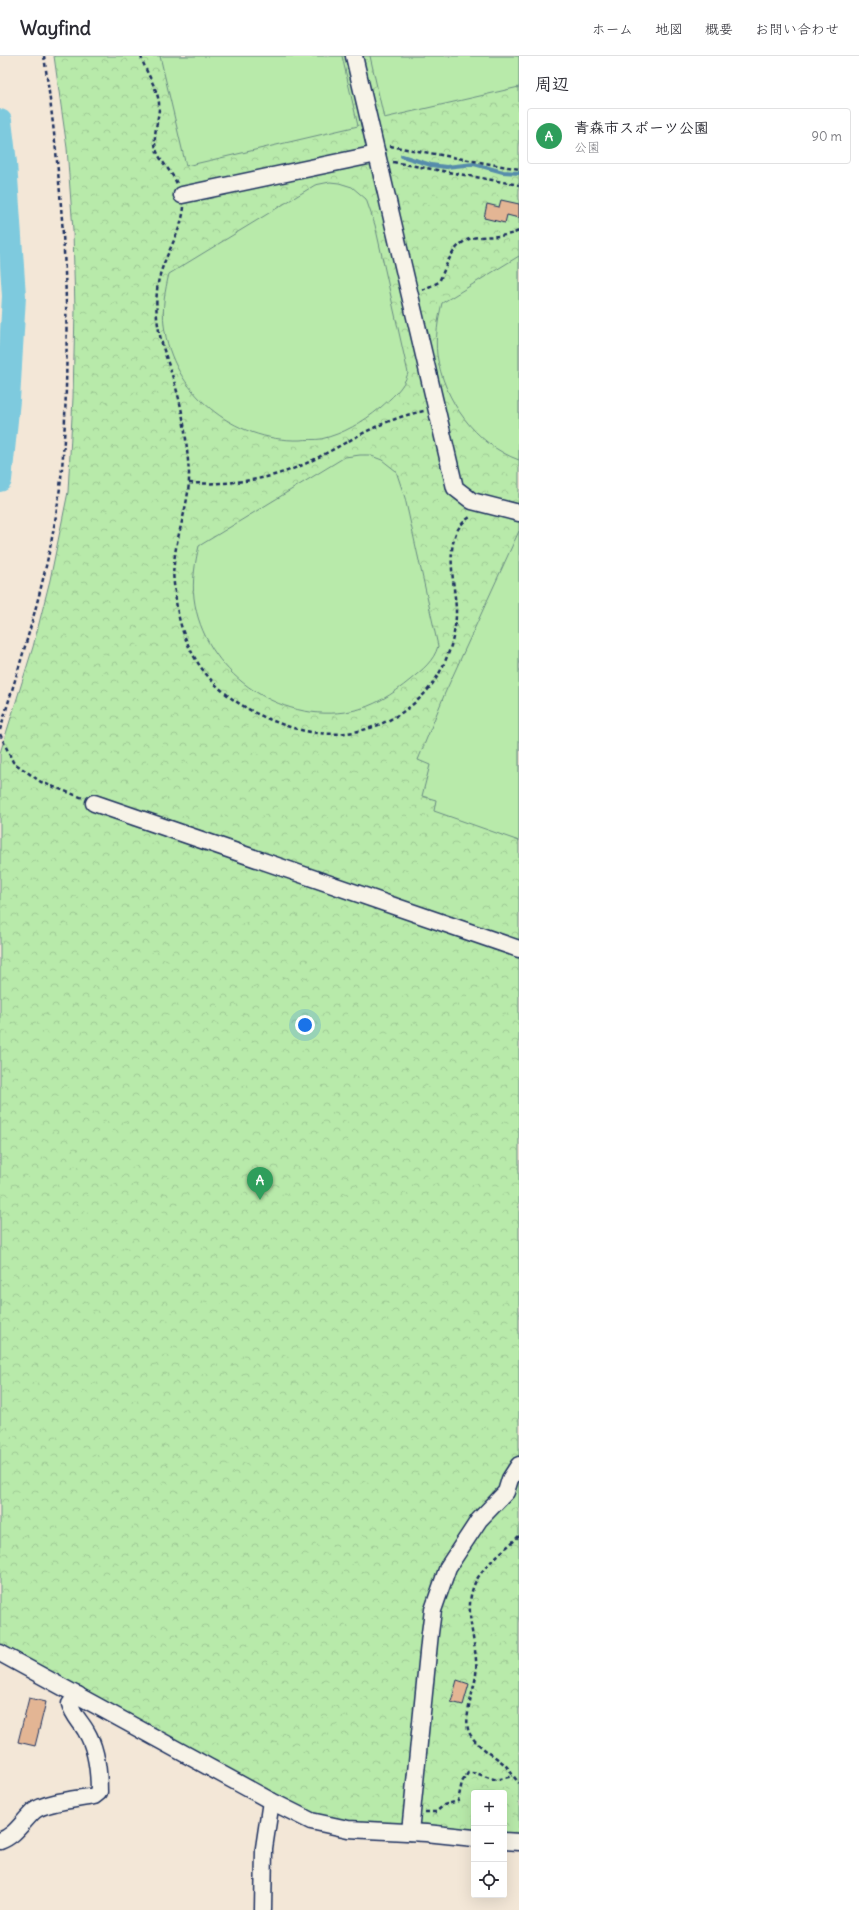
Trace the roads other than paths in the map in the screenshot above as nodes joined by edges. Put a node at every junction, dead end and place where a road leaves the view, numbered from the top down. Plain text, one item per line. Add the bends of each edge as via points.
1 (354, 56) edge
2 (376, 152) junction
3 (182, 195) road end
4 (519, 513) edge
5 (94, 803) road end
6 (519, 949) edge
7 (519, 1465) edge
8 (0, 1653) edge
9 (78, 1695) junction
10 (271, 1801) junction
11 (410, 1832) junction
12 (471, 1838) edge
13 (507, 1840) edge
14 (0, 1841) edge
15 (519, 1842) edge
16 (263, 1910) edge

1 - 2 street
2 - 3 street
2 - 4 street via 455,488 472,501
5 - 6 street
7 - 11 street via 510,1478 506,1492 479,1520 454,1555 438,1592 430,1633
8 - 9 street
9 - 10 street
9 - 14 street via 70,1704 94,1747 99,1792 94,1796 35,1810 18,1831
10 - 11 street via 311,1821 348,1829
10 - 16 street via 264,1848
11 - 12 street
13 - 15 street

